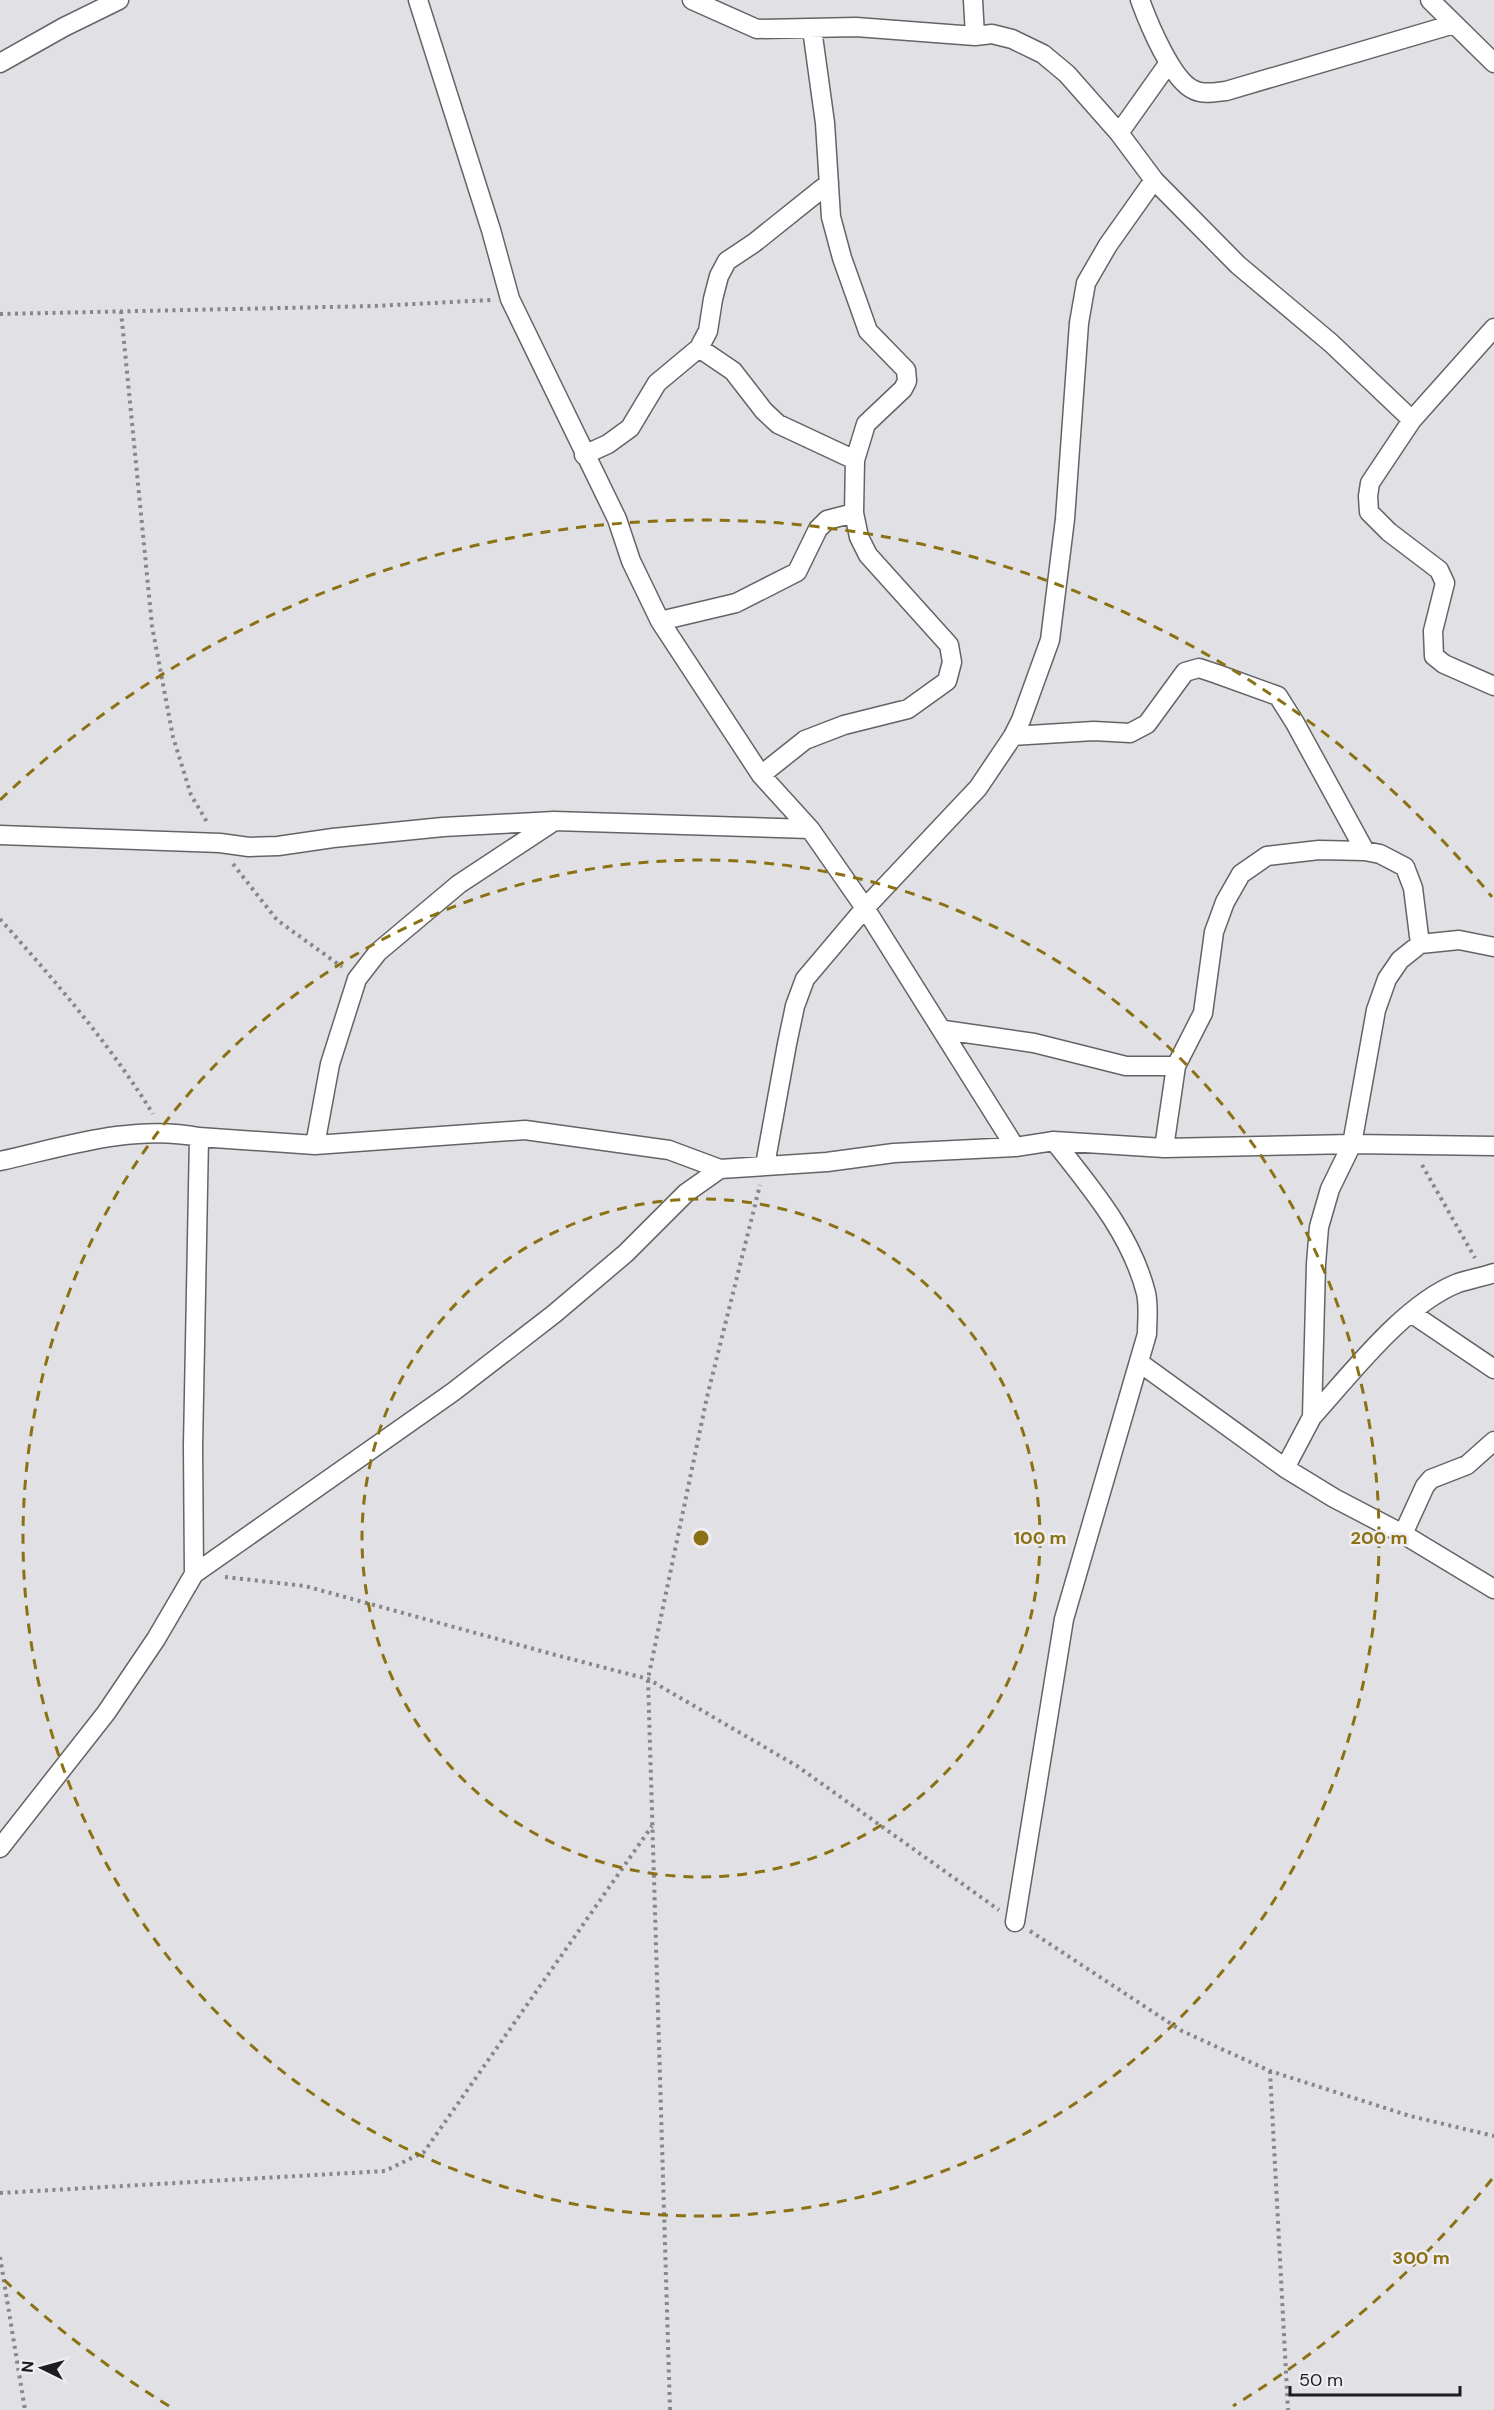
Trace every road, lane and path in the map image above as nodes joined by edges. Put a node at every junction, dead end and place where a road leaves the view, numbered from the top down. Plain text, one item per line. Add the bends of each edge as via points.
1 (119, 0) edge
2 (418, 0) edge
3 (692, 0) edge
4 (973, 0) edge
5 (1140, 0) edge
6 (1430, 0) edge
7 (1454, 24) junction
8 (812, 29) junction
9 (975, 36) junction
10 (1490, 52) edge
11 (0, 63) edge
12 (1168, 64) junction
13 (1119, 132) junction
14 (1154, 180) junction
15 (829, 183) junction
16 (510, 299) junction
17 (121, 311) junction
18 (0, 314) edge
19 (1494, 328) edge
20 (699, 348) junction
21 (1412, 420) junction
22 (584, 454) junction
23 (855, 460) junction
24 (854, 513) junction
25 (660, 621) junction
26 (1494, 686) edge
27 (1013, 736) junction
28 (760, 776) junction
29 (554, 821) junction
30 (810, 830) junction
31 (0, 836) edge
32 (220, 843) junction
33 (1365, 851) junction
34 (865, 908) junction
35 (0, 919) edge
36 (1420, 944) junction
37 (1494, 946) edge
38 (357, 979) junction
39 (944, 1030) junction
40 (1176, 1066) junction
41 (163, 1131) junction
42 (199, 1137) junction
43 (1054, 1141) junction
44 (1352, 1144) junction
45 (315, 1145) junction
46 (1408, 1145) junction
47 (1494, 1146) edge
48 (1015, 1147) junction
49 (1164, 1148) junction
50 (0, 1161) edge
51 (765, 1165) junction
52 (720, 1169) junction
53 (1486, 1276) edge
54 (1411, 1313) junction
55 (1140, 1363) junction
56 (1494, 1369) edge
57 (1312, 1417) junction
58 (1494, 1441) edge
59 (1285, 1468) junction
60 (1403, 1534) junction
61 (194, 1574) junction
62 (1494, 1589) edge
63 (648, 1678) junction
64 (653, 1825) junction
65 (0, 1848) edge
66 (1016, 1922) junction
67 (1270, 2071) junction
68 (1494, 2136) edge
69 (0, 2193) edge
70 (0, 2257) edge
71 (25, 2410) edge
72 (670, 2410) edge
73 (1288, 2410) edge

1 - 11 street
2 - 16 street
3 - 8 street via 757,29
4 - 9 street
5 - 12 street
6 - 7 street
7 - 10 street
7 - 12 street via 1226,91 1192,90
8 - 9 street via 856,27
8 - 15 street
9 - 13 street via 992,34 1012,39 1043,54 1067,74
12 - 13 street
13 - 14 street
14 - 21 street via 1238,266 1331,343
14 - 27 street via 1086,283 1050,640
15 - 20 street via 727,261 713,299 708,331
15 - 23 street via 831,217 868,331 906,370 903,390 866,424
16 - 17 path
16 - 22 street
17 - 18 path
17 - 32 path via 152,626 173,737 191,795
19 - 21 street
20 - 22 street via 657,383 630,428 608,444
20 - 23 street via 733,371 778,424
21 - 26 street via 1370,483 1369,512 1439,570 1445,583 1434,631 1434,656
22 - 25 street via 617,519 631,561
23 - 24 street
24 - 25 street via 827,520 797,572 736,603
24 - 28 street via 868,555 950,645 952,662 947,681 908,709 844,725 806,740
25 - 28 street
27 - 33 street via 1130,733 1147,724 1185,672 1199,668 1278,696
27 - 34 street via 978,788
28 - 30 street
29 - 30 street
29 - 32 street via 443,827 278,846
29 - 38 street via 459,884 378,952
30 - 34 street
31 - 32 street
32 - 38 path via 277,920
33 - 36 street via 1405,867 1413,888
33 - 40 street via 1319,850 1267,856 1241,874 1214,932 1203,1013
34 - 39 street
34 - 51 street via 805,979 787,1044
35 - 41 path via 62,988 126,1071
36 - 37 street via 1459,940
36 - 44 street via 1400,960 1383,989 1361,1082
38 - 45 street via 330,1064
39 - 40 street via 1034,1043 1126,1066
39 - 48 street
40 - 49 street
41 - 42 street
41 - 50 street via 92,1141
42 - 45 street
42 - 61 street
43 - 48 street
43 - 49 street
43 - 55 street via 1106,1207 1132,1253 1147,1295 1147,1334
44 - 46 street
44 - 49 street
44 - 57 street via 1330,1189 1319,1227
45 - 52 street via 525,1130 669,1150
46 - 47 street
46 - 53 path
48 - 51 street
51 - 52 street
51 - 63 path via 706,1397
52 - 61 street via 686,1193 626,1253 554,1314 462,1385
53 - 54 street via 1458,1283
54 - 56 street
54 - 57 street
55 - 59 street
55 - 66 street via 1064,1619
57 - 59 street
58 - 60 street via 1467,1465 1431,1479
59 - 60 street
60 - 62 street
61 - 63 path via 305,1586
61 - 65 street via 106,1713
63 - 64 path
63 - 66 path via 797,1766
64 - 69 path via 424,2152 385,2171
64 - 72 path
66 - 67 path via 1182,2031
67 - 68 path via 1410,2116
67 - 73 path
70 - 71 path

